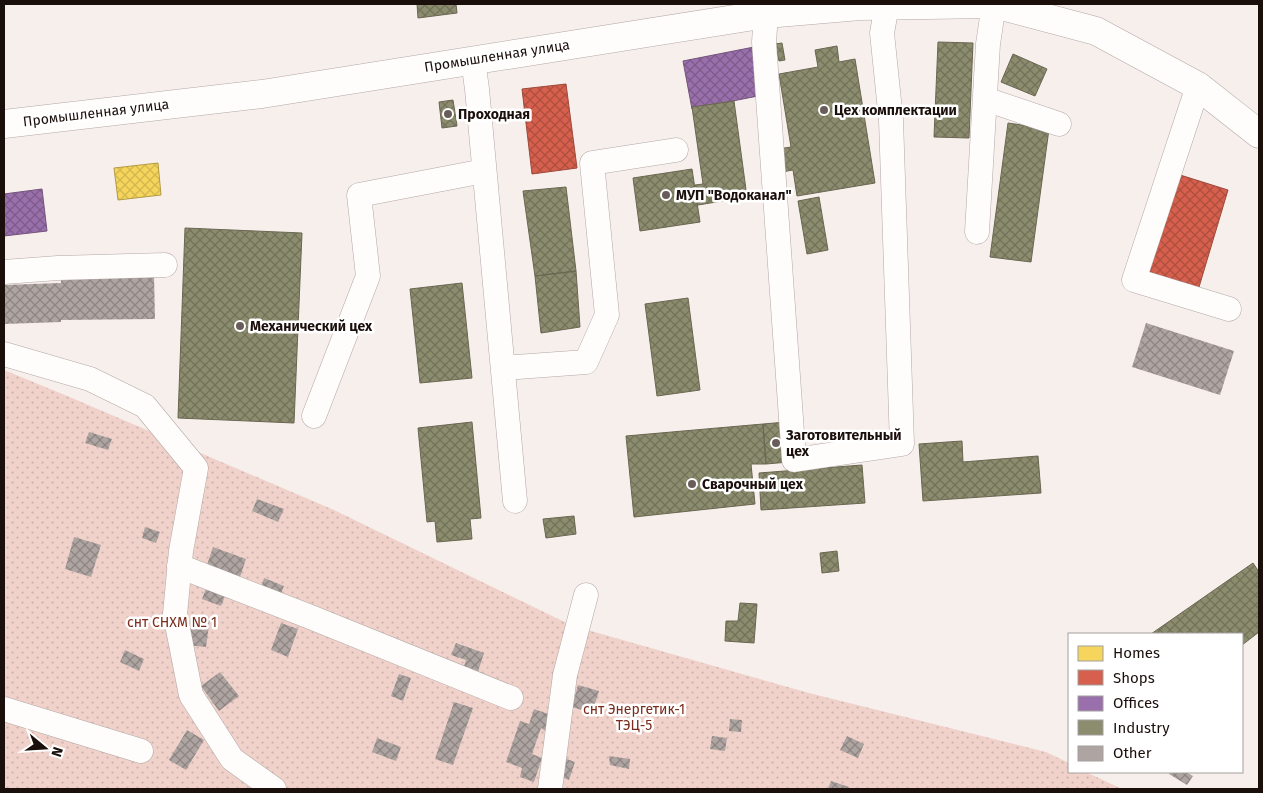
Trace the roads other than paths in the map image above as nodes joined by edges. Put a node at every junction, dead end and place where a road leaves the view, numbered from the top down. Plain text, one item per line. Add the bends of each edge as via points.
1 (993, 4) edge
2 (887, 5) edge
3 (766, 14) junction
4 (473, 60) junction
5 (1198, 86) junction
6 (985, 99) junction
7 (4, 124) edge
8 (1058, 124) dead end
9 (1259, 134) edge
10 (676, 150) dead end
11 (484, 171) junction
12 (977, 232) dead end
13 (165, 265) dead end
14 (4, 272) edge
15 (1229, 309) dead end
16 (4, 354) edge
17 (503, 368) junction
18 (314, 416) dead end
19 (515, 501) dead end
20 (179, 566) junction
21 (586, 595) dead end
22 (512, 698) dead end
23 (4, 709) edge
24 (141, 751) dead end
25 (274, 789) edge
26 (550, 789) edge

1 - 2 main road, Промышленная улица
1 - 5 main road, Промышленная улица via 1096,31
1 - 6 lane
2 - 3 main road, Промышленная улица
2 - 3 lane via 882,33 891,120 902,444 794,460 764,42
3 - 4 main road, Промышленная улица
4 - 7 main road, Промышленная улица via 262,94
4 - 11 lane
5 - 9 main road, Промышленная улица
5 - 15 lane via 1134,280
6 - 8 lane
6 - 12 lane
10 - 17 lane via 592,163 607,314 586,362
11 - 17 lane
11 - 18 lane via 359,195 368,276
13 - 14 lane
16 - 20 lane via 90,379 145,406 196,468
17 - 19 lane
20 - 22 lane
20 - 25 lane via 175,614 191,695 232,759
21 - 26 lane via 565,675
23 - 24 lane

